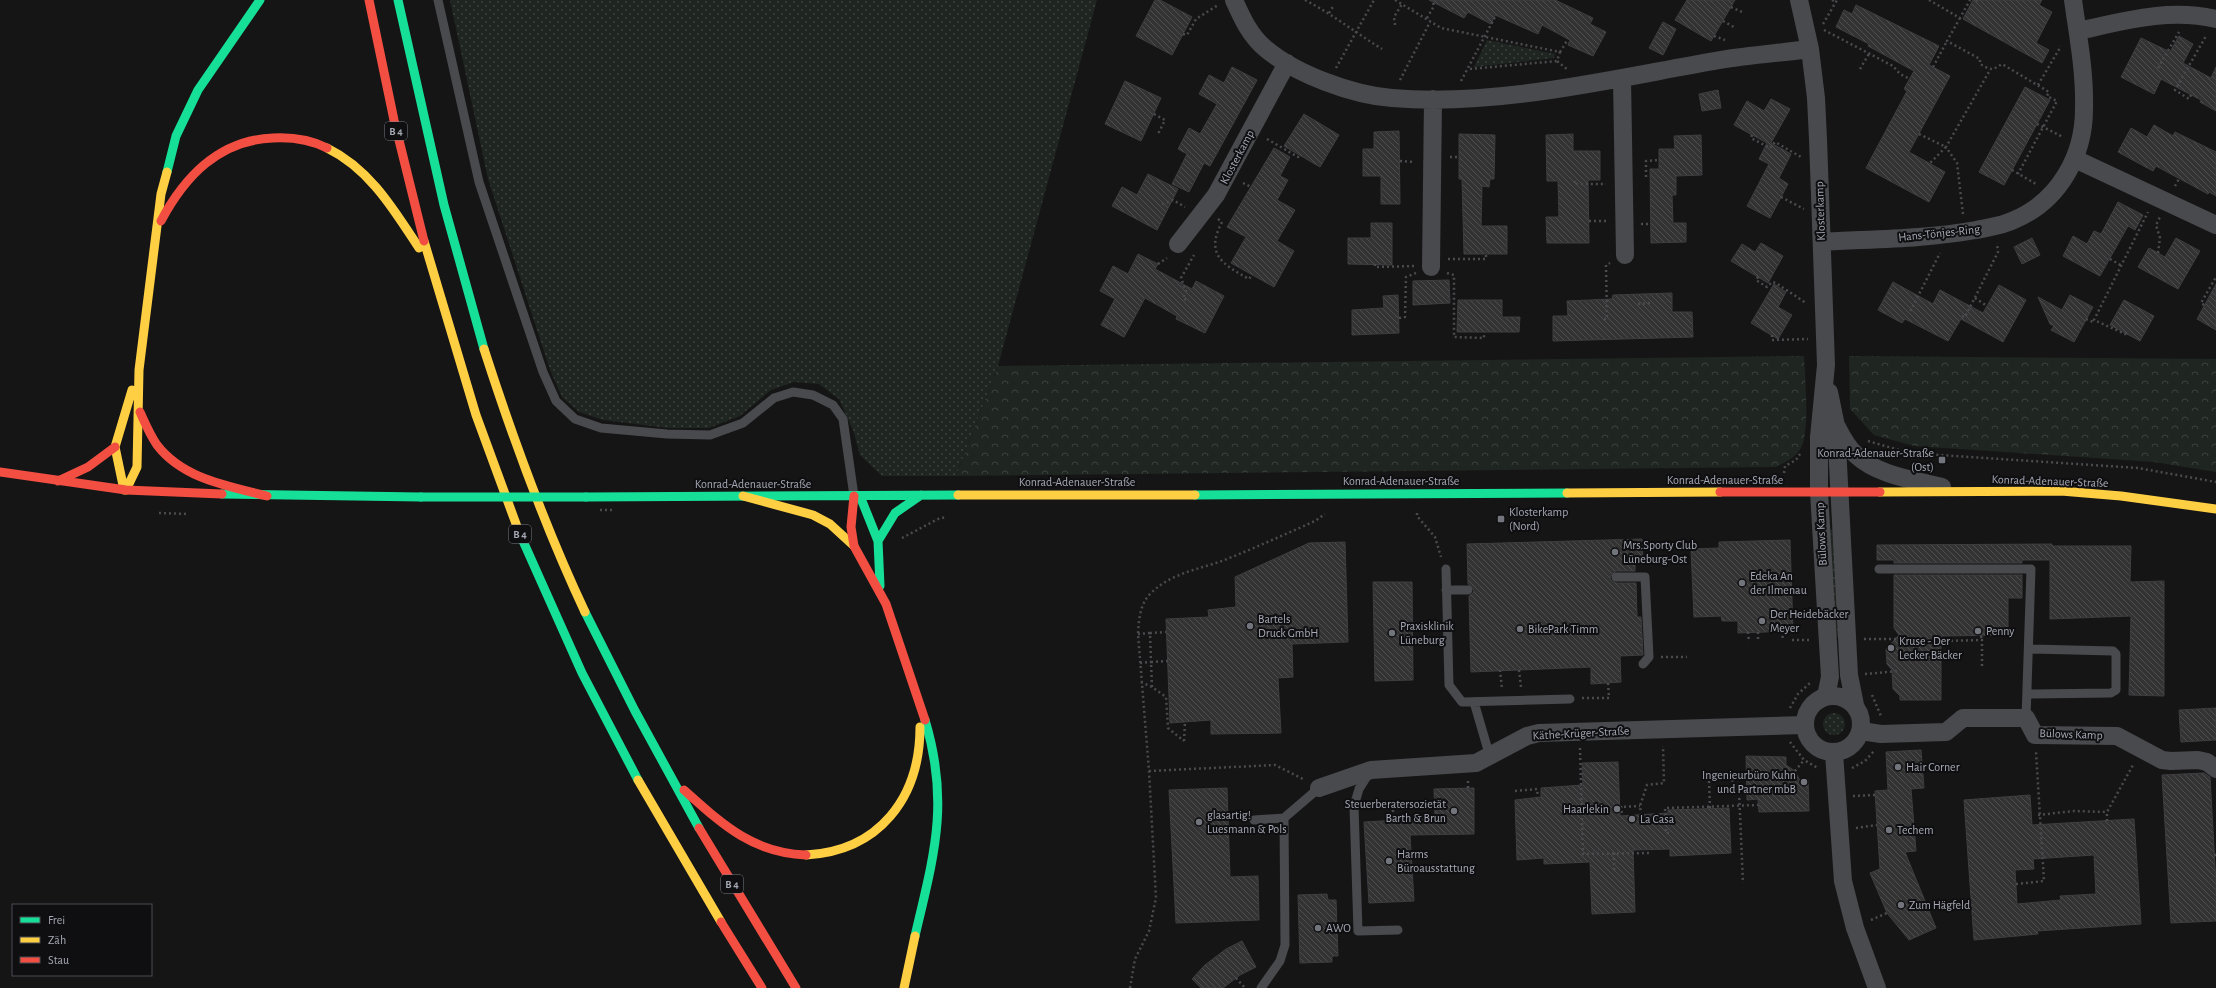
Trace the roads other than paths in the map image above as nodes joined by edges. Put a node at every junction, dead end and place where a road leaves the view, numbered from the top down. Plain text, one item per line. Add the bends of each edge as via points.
1 (260, 0) edge
2 (369, 0) edge
3 (398, 0) edge
4 (438, 0) edge
5 (1799, 0) edge
6 (2073, 0) edge
7 (1227, 2) edge
8 (2216, 19) edge
9 (2078, 30) junction
10 (1810, 49) junction
11 (1287, 63) junction
12 (1622, 79) junction
13 (1434, 99) junction
14 (2077, 152) junction
15 (2216, 225) edge
16 (156, 231) junction
17 (1822, 242) junction
18 (1178, 244) road end
19 (1625, 256) road end
20 (428, 261) junction
21 (1431, 264) road end
22 (139, 370) junction
23 (1825, 373) junction
24 (139, 411) junction
25 (1836, 426) junction
26 (115, 447) junction
27 (0, 472) edge
28 (58, 481) junction
29 (125, 490) junction
30 (1839, 491) junction
31 (1954, 491) junction
32 (1819, 492) junction
33 (921, 495) junction
34 (267, 496) junction
35 (743, 496) junction
36 (857, 496) junction
37 (2216, 509) edge
38 (878, 541) junction
39 (854, 546) junction
40 (1446, 569) road end
41 (1879, 569) dead end
42 (1616, 577) dead end
43 (880, 590) junction
44 (1446, 590) junction
45 (1468, 590) dead end
46 (2029, 649) junction
47 (1646, 661) road end
48 (2027, 694) junction
49 (1826, 696) junction
50 (1570, 699) road end
51 (919, 701) junction
52 (1474, 702) junction
53 (1855, 705) junction
54 (2026, 718) junction
55 (1804, 725) junction
56 (1861, 731) junction
57 (1834, 752) junction
58 (1490, 757) junction
59 (2216, 769) edge
60 (1371, 770) junction
61 (670, 778) junction
62 (1319, 788) joint
63 (1284, 818) junction
64 (1254, 820) dead end
65 (1398, 930) dead end
66 (762, 988) edge
67 (796, 988) edge
68 (904, 988) edge
69 (1261, 988) edge
70 (1877, 988) edge

1 - 16 main road via 198,90 176,136 161,194
2 - 20 main road, B 4 via 393,118
3 - 61 main road, B 4 via 454,250 520,455 598,640
4 - 36 lane via 479,182 543,372 556,400 575,419 601,428 710,435 742,423 774,398 793,392 813,395 832,405 843,419
5 - 10 street, Klosterkamp
6 - 9 street, Hans-Tönjes-Ring
7 - 11 street via 1265,48
8 - 9 street via 2188,14 2152,16
9 - 14 street, Hans-Tönjes-Ring via 2084,110
10 - 12 street via 1721,60
10 - 17 street, Klosterkamp via 1816,98
11 - 13 street via 1328,82 1362,92 1391,98
11 - 18 street, Klosterkamp via 1216,195 1208,217
12 - 13 street via 1540,91
12 - 19 street
13 - 21 street
14 - 15 street
14 - 17 street, Hans-Tönjes-Ring via 2065,178 2053,193 2014,220 1996,226 1941,236
16 - 20 main road via 170,204 186,182 208,161 236,145 263,137 288,137 314,142 337,152 356,166 392,207
16 - 22 main road
17 - 23 street, Klosterkamp
20 - 66 main road, B 4 via 496,474 553,611 608,724 646,793
22 - 24 main road
22 - 26 main road
23 - 25 street, Klosterkamp
23 - 32 street, Klosterkamp via 1819,437
24 - 29 main road via 137,468
24 - 34 main road via 158,446 179,467 214,482
25 - 30 street, Klosterkamp
25 - 31 street, Klosterkamp via 1856,456 1872,466
26 - 28 main road via 100,461 81,473
26 - 29 main road
27 - 28 main road
28 - 29 main road
29 - 34 main road
30 - 31 main road, Konrad-Adenauer-Straße
30 - 32 main road, Konrad-Adenauer-Straße
30 - 53 street, Bülows Kamp via 1849,675
31 - 37 main road, Konrad-Adenauer-Straße via 2069,492 2121,496
32 - 33 main road, Konrad-Adenauer-Straße
32 - 49 street, Bülows Kamp via 1830,676
33 - 36 main road, Konrad-Adenauer-Straße
33 - 38 main road via 893,513
34 - 35 main road, Konrad-Adenauer-Straße, bridge
35 - 36 main road, Konrad-Adenauer-Straße
35 - 39 main road via 813,515 830,524
36 - 38 main road
36 - 39 main road via 851,519
38 - 43 main road
39 - 43 main road
40 - 44 lane
41 - 46 lane via 2031,569
42 - 47 lane via 1645,577
43 - 51 main road via 902,646
44 - 45 lane
44 - 52 lane via 1449,685 1462,702
46 - 48 lane
46 - 48 lane via 2113,651 2116,654 2116,690 2111,693
48 - 54 lane
49 - 53 street via 1842,696
49 - 55 street via 1810,707
50 - 52 lane
51 - 61 main road via 921,745 915,773 902,802 882,826 852,845 821,855 791,855 760,846 734,832
51 - 68 main road via 933,746 938,773 938,833
52 - 58 lane
53 - 56 street, Bülows Kamp via 1861,717
54 - 56 street, Bülows Kamp via 1963,718 1946,732 1881,734
54 - 59 street, Bülows Kamp via 2035,735 2117,736 2162,760 2198,760 2207,762
55 - 57 street via 1810,741 1825,751
55 - 58 street, Käthe-Krüger-Straße via 1539,733 1527,736
56 - 57 street via 1851,746
57 - 70 street via 1842,881 1854,928
58 - 60 street, Käthe-Krüger-Straße via 1468,764
60 - 62 street, Käthe-Krüger-Straße
60 - 65 lane via 1359,789 1354,806 1358,931
61 - 67 main road, B 4
62 - 63 lane
63 - 64 lane
63 - 69 lane via 1285,945 1280,962

